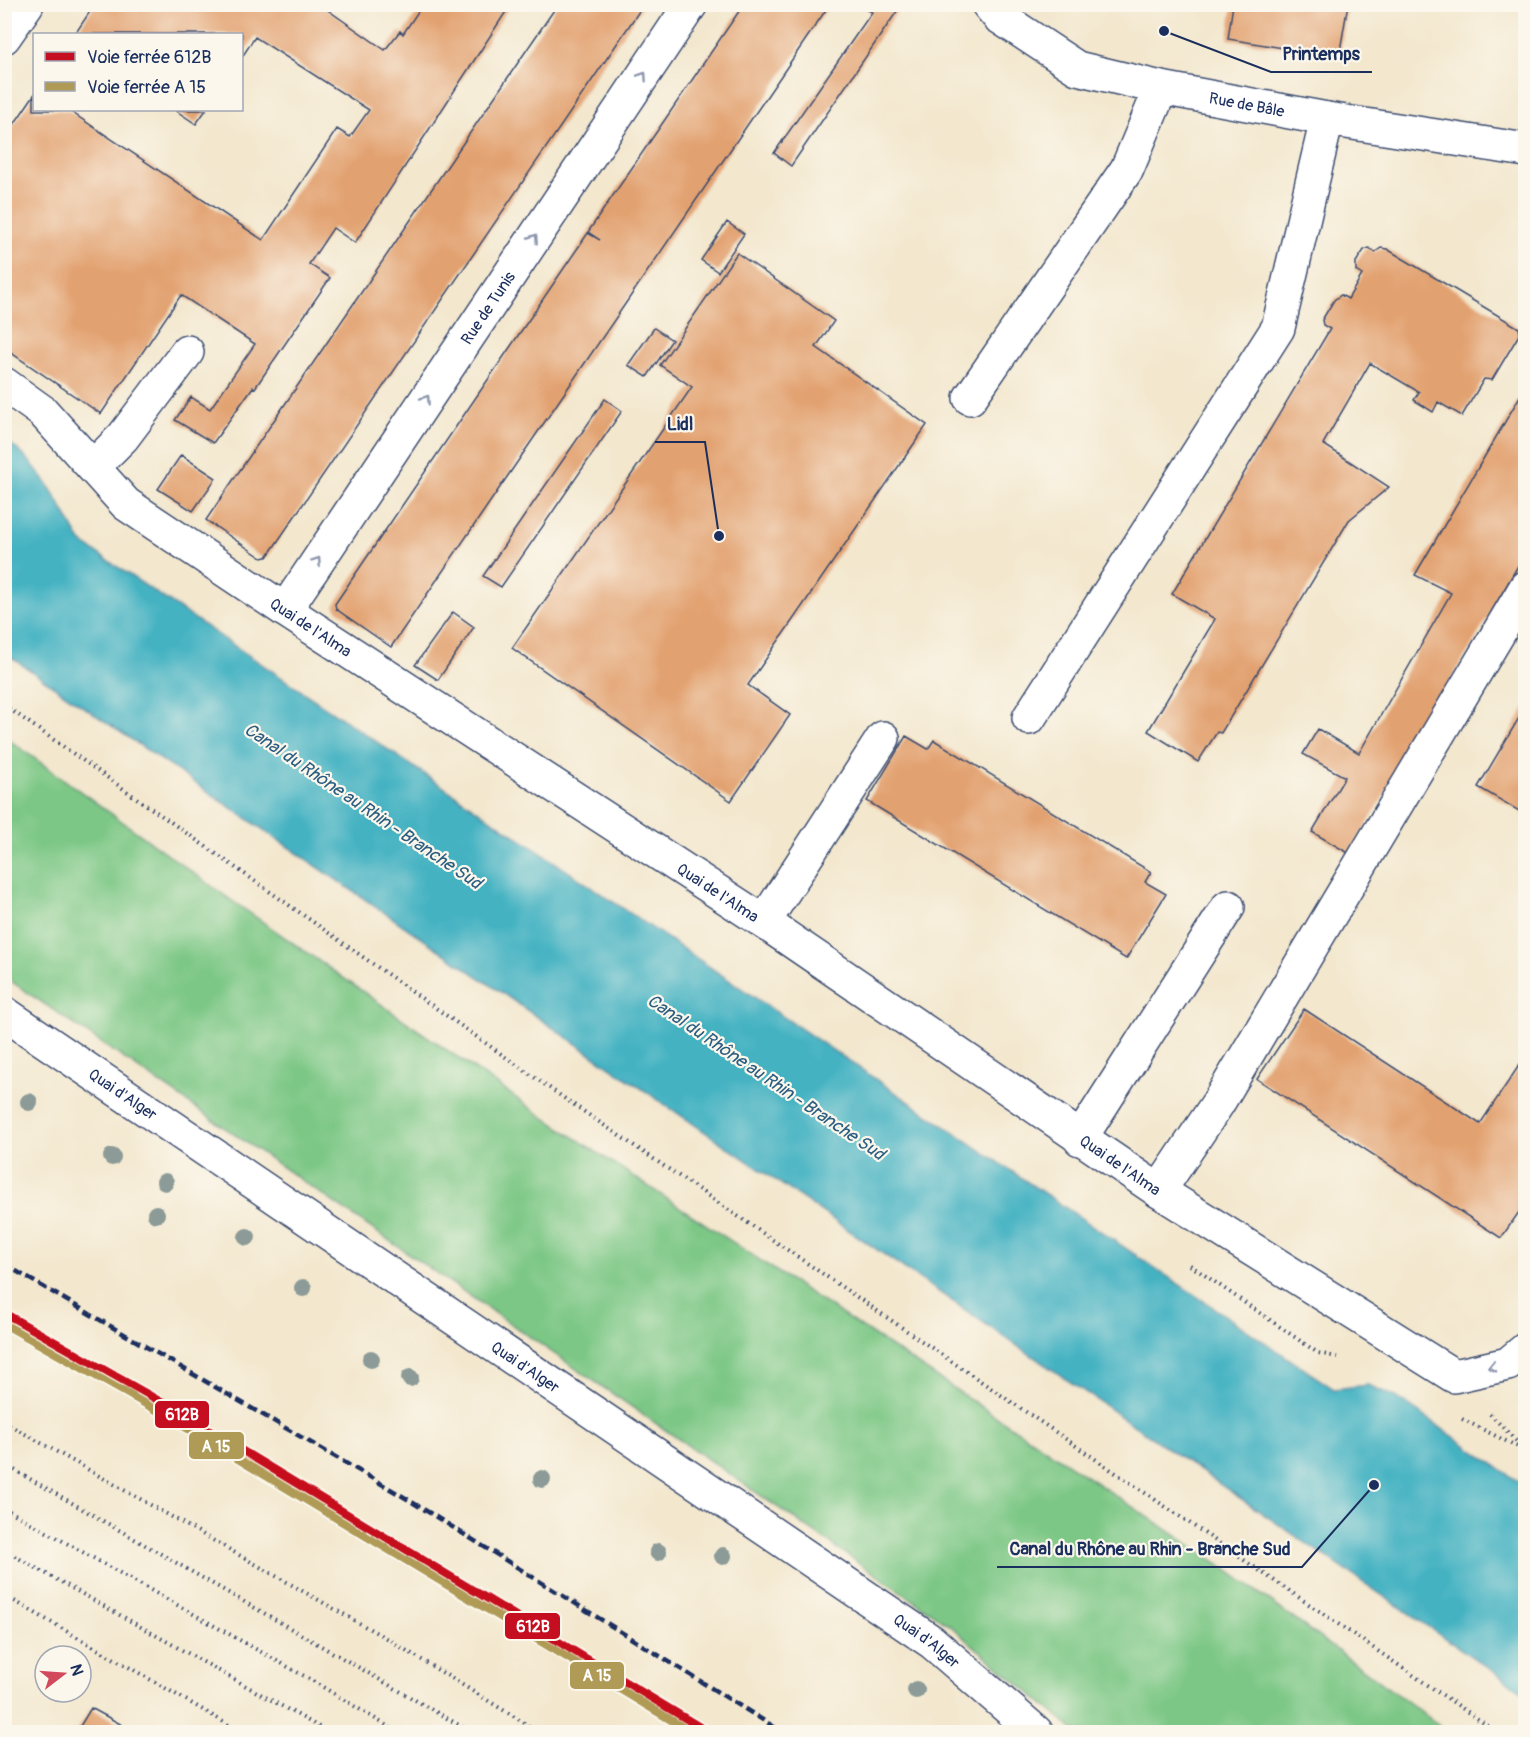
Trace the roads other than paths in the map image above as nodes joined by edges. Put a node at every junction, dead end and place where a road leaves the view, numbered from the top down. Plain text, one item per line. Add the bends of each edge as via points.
1 (27, 4) edge
2 (691, 4) edge
3 (988, 4) edge
4 (4, 38) edge
5 (1161, 88) junction
6 (1328, 119) junction
7 (1526, 150) edge
8 (187, 352) dead end
9 (4, 384) edge
10 (970, 398) dead end
11 (93, 467) junction
12 (1526, 586) edge
13 (285, 610) junction
14 (1029, 718) dead end
15 (884, 738) dead end
16 (1228, 907) dead end
17 (764, 922) junction
18 (4, 1013) edge
19 (1080, 1139) junction
20 (1159, 1191) junction
21 (1526, 1349) edge
22 (1036, 1732) edge

1 - 4 street
13 -> 2 street, Rue de Tunis
3 - 5 street, Rue de Bâle via 998,16 1077,68
5 - 6 street, Rue de Bâle
5 - 10 street via 1127,169
6 - 7 street, Rue de Bâle
6 - 14 street via 1278,328
8 - 11 street via 123,437
9 - 11 street, Quai de l'Alma via 44,412
11 - 13 street, Quai de l'Alma via 126,504
12 - 20 street via 1218,1103
13 - 17 street, Quai de l'Alma
15 - 17 street
16 - 19 street
17 - 19 street, Quai de l'Alma
18 - 22 street, Quai d'Alger via 932,1642
19 - 20 street, Quai de l'Alma
21 -> 20 street, Quai de l'Alma via 1508,1364 1454,1376

